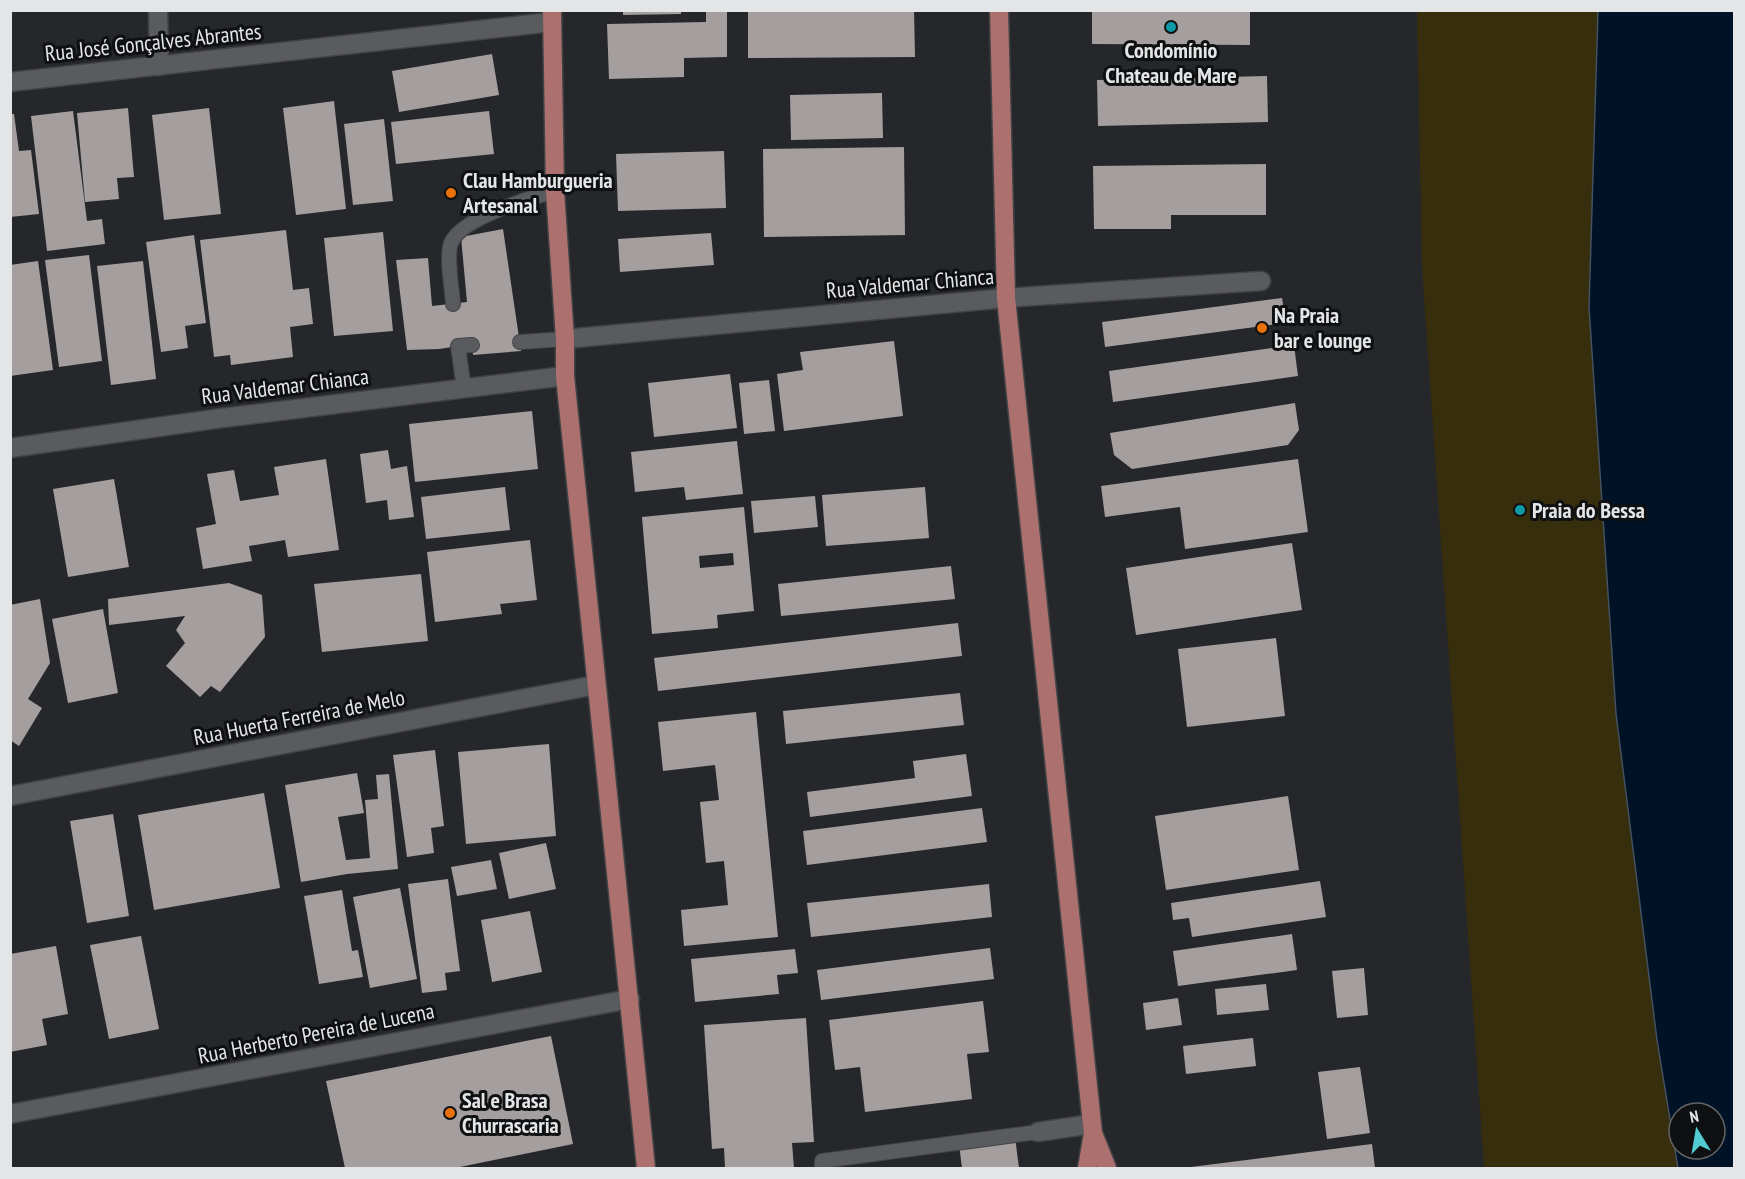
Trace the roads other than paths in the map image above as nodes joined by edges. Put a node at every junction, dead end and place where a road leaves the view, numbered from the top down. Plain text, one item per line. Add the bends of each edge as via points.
1 (158, 10) edge
2 (999, 10) edge
3 (552, 16) edge
4 (159, 66) junction
5 (10, 82) edge
6 (555, 191) junction
7 (1261, 281) dead end
8 (1006, 298) junction
9 (453, 304) dead end
10 (565, 339) junction
11 (520, 342) dead end
12 (465, 345) dead end
13 (566, 376) junction
14 (464, 389) junction
15 (10, 448) edge
16 (596, 684) junction
17 (10, 796) edge
18 (630, 999) junction
19 (10, 1114) edge
20 (1093, 1129) junction
21 (1038, 1132) joint
22 (646, 1168) edge
23 (822, 1168) edge
24 (1086, 1168) edge
25 (1107, 1168) edge

1 - 4 street
2 - 8 main road
3 - 4 street, Rua José Gonçalves Abrantes
3 - 6 main road
4 - 5 street, Rua José Gonçalves Abrantes
6 - 9 lane via 506,206 459,232 451,243
6 - 10 main road
7 - 8 street, Rua Valdemar Chianca
8 - 10 street, Rua Valdemar Chianca
8 - 20 main road
10 - 11 lane
10 - 13 main road
12 - 14 lane
13 - 14 street, Rua Valdemar Chianca
13 - 16 main road
14 - 15 street, Rua Valdemar Chianca
16 - 17 street, Rua Huerta Ferreira de Melo
16 - 18 main road
18 - 19 street, Rua Herberto Pereira de Lucena
18 - 22 main road
20 - 21 street
20 - 24 main road
20 - 25 main road
21 - 23 lane via 822,1161

